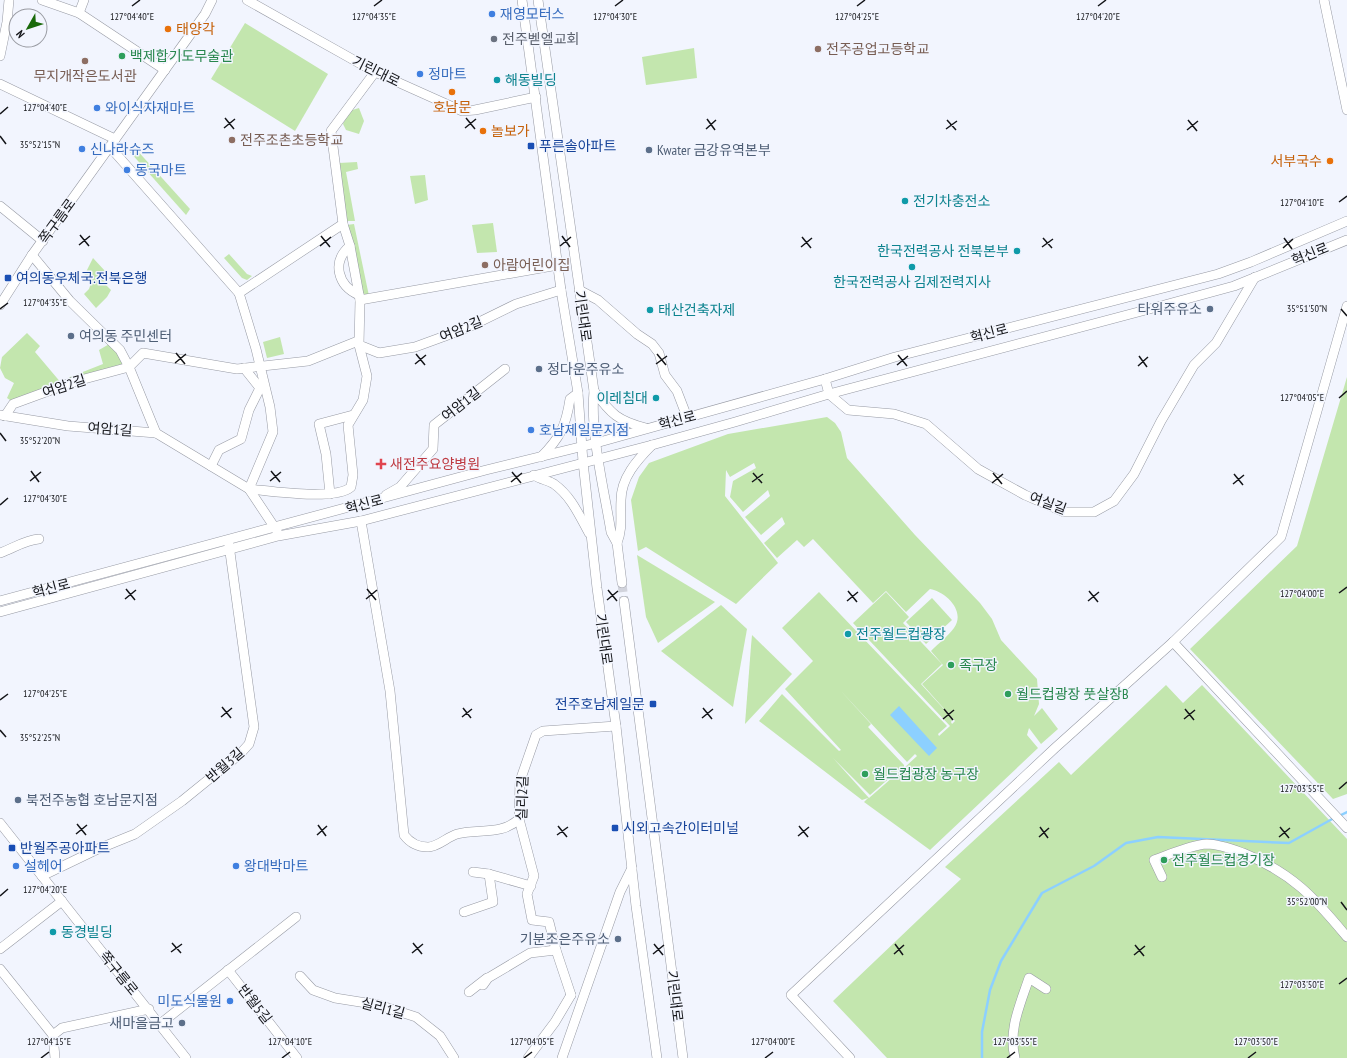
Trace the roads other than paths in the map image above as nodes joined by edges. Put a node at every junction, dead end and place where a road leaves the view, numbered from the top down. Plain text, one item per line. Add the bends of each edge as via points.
1 (42, 0) edge
2 (84, 0) edge
3 (212, 0) edge
4 (247, 0) edge
5 (522, 0) edge
6 (538, 0) edge
7 (1324, 0) edge
8 (7, 1) edge
9 (54, 2) edge
10 (79, 13) junction
11 (0, 56) edge
12 (165, 70) junction
13 (375, 72) junction
14 (0, 84) edge
15 (536, 97) junction
16 (1347, 110) edge
17 (113, 143) junction
18 (0, 206) edge
19 (1347, 221) edge
20 (343, 224) junction
21 (1347, 240) edge
22 (42, 241) junction
23 (350, 246) junction
24 (32, 255) junction
25 (558, 265) junction
26 (1255, 277) junction
27 (561, 290) junction
28 (579, 290) junction
29 (239, 293) junction
30 (360, 298) junction
31 (0, 305) edge
32 (1347, 306) edge
33 (358, 343) junction
34 (260, 366) junction
35 (129, 367) junction
36 (244, 368) junction
37 (505, 369) dead end
38 (825, 380) junction
39 (594, 391) junction
40 (578, 393) junction
41 (830, 394) junction
42 (353, 415) junction
43 (2, 416) edge
44 (688, 417) junction
45 (648, 428) junction
46 (156, 432) junction
47 (596, 443) junction
48 (652, 445) junction
49 (582, 446) junction
50 (541, 457) junction
51 (599, 458) junction
52 (582, 462) junction
53 (211, 466) junction
54 (534, 475) junction
55 (249, 489) junction
56 (327, 494) junction
57 (388, 498) junction
58 (361, 521) junction
59 (277, 532) junction
60 (592, 537) junction
61 (39, 539) dead end
62 (229, 540) junction
63 (617, 543) junction
64 (230, 550) junction
65 (0, 553) edge
66 (622, 583) tunnel mouth
67 (0, 601) edge
68 (624, 602) tunnel mouth
69 (0, 612) edge
70 (1173, 642) junction
71 (616, 726) junction
72 (519, 819) junction
73 (0, 823) edge
74 (1347, 828) edge
75 (632, 868) junction
76 (473, 872) dead end
77 (489, 874) junction
78 (42, 876) junction
79 (1162, 877) dead end
80 (531, 886) junction
81 (62, 901) junction
82 (464, 912) dead end
83 (296, 917) dead end
84 (1347, 937) edge
85 (0, 949) edge
86 (556, 950) junction
87 (0, 969) edge
88 (228, 970) junction
89 (300, 976) dead end
90 (1046, 989) dead end
91 (469, 992) dead end
92 (572, 995) junction
93 (582, 999) junction
94 (148, 1009) junction
95 (160, 1024) junction
96 (53, 1034) junction
97 (55, 1058) edge
98 (186, 1058) edge
99 (297, 1058) edge
100 (454, 1058) edge
101 (528, 1058) edge
102 (562, 1058) edge
103 (657, 1058) edge
104 (683, 1058) edge
105 (850, 1058) edge
106 (1015, 1058) edge

1 - 9 street
2 - 10 street
3 - 12 street, 쪽구름로
4 - 13 street, 기린대로
5 - 15 street, 기린대로
6 - 28 street, 기린대로
7 - 16 street
8 - 11 street via 8,22
9 - 10 street
10 - 12 street
12 - 17 street, 쪽구름로
13 - 15 street, 기린대로 via 462,111
13 - 20 street via 330,131
14 - 17 street
15 - 25 street, 기린대로
17 - 22 street, 쪽구름로
17 - 29 street
18 - 22 street
19 - 38 street, 혁신로 via 1218,274 902,355
20 - 23 street
20 - 29 street
21 - 26 street, 혁신로
22 - 24 street, 쪽구름로
23 - 30 street
23 - 30 street via 340,258 338,270 346,286
24 - 31 street, 쪽구름로
24 - 35 street via 70,301 120,350
25 - 27 street, 기린대로
25 - 30 street
26 - 41 street, 혁신로 via 1234,286
26 - 41 street, 여실길 via 1216,343 1194,365 1134,474 1114,501 1094,512 1064,512 1025,495 978,469 926,424 894,414 848,410
27 - 33 street, 여암2길 via 516,304 467,328 415,347 379,353
27 - 40 street, 기린대로
28 - 39 street, 기린대로
28 - 44 street via 598,300 652,344 658,353 665,375 677,391
29 - 34 street
30 - 33 street
32 - 70 street via 1282,536
33 - 34 street, 여암2길 via 308,361
33 - 42 street via 367,376 363,400
34 - 36 street, 여암2길
34 - 55 street via 273,432
35 - 36 street, 여암2길 via 143,353 237,369
35 - 43 street, 여암2길 via 73,382 13,404
35 - 46 street
36 - 53 street via 260,388 249,410 241,439 219,450
37 - 57 street, 여암1길 via 434,425 432,449 400,487 385,496
38 - 41 street, 여실길
38 - 44 street, 혁신로
39 - 45 street via 613,415 629,424
39 - 47 street, 기린대로 via 592,404
40 - 49 street, 기린대로
40 - 50 street via 570,400 563,430 555,443
41 - 48 street, 혁신로
42 - 56 street via 348,425 354,480 347,490
42 - 56 street via 319,424 326,454
43 - 46 street, 여암1길 via 68,426
44 - 45 street, 혁신로
45 - 47 street, 혁신로
46 - 53 street, 여암1길
47 - 49 street, 혁신로
47 - 51 street, 기린대로
48 - 51 street, 혁신로
48 - 63 street via 639,457 624,482 620,499 622,530
49 - 50 street, 혁신로
49 - 52 street, 기린대로
50 - 57 street, 혁신로
51 - 52 street, 혁신로
51 - 63 street, 기린대로 via 611,532
52 - 54 street, 혁신로
52 - 60 street, 기린대로
53 - 55 street, 여암1길
54 - 58 street, 혁신로
54 - 60 street via 540,480 553,483 569,498
55 - 56 street, 여암1길
55 - 59 street, 여암1길
57 - 59 street, 혁신로
58 - 59 street, 혁신로
58 - 72 street via 390,691 404,835 409,842 416,845 432,846 455,835 472,831 503,830
59 - 62 street, 혁신로
59 - 64 street, 혁신로
60 - 71 street, 기린대로
61 - 65 street via 27,540
62 - 64 street, 반월3길
62 - 67 street, 혁신로
63 - 66 street, 기린대로
64 - 69 street, 혁신로
64 - 78 street, 반월3길 via 254,727 249,744 182,801 134,834
68 - 104 street, 기린대로
70 - 74 street
70 - 105 street via 1055,748 791,995
71 - 72 street, 실리2길 via 543,731 536,734 520,781
71 - 75 street, 기린대로
72 - 80 street, 실리2길 via 534,876
73 - 78 street, 쪽구름로
75 - 93 street via 620,892
75 - 103 street, 기린대로
76 - 77 street
77 - 80 street
77 - 82 street via 493,902
78 - 81 street, 쪽구름로
79 - 84 street via 1154,860 1208,844 1230,848 1266,863 1293,880 1319,902
80 - 86 street, 실리2길 via 527,894 532,920 549,922
81 - 85 street
81 - 94 street, 쪽구름로
83 - 88 street, 반월5길
86 - 91 street via 530,953
86 - 92 street, 실리2길
87 - 96 street
88 - 95 street, 반월5길
88 - 99 street, 반월5길
89 - 100 street, 실리1길 via 313,990 335,998 379,1005 416,1017 440,1036
90 - 106 street via 1029,978 1014,1022 1012,1046
92 - 93 street
92 - 101 street
93 - 102 street
94 - 95 street, 쪽구름로
94 - 96 street, 쪽구름로 via 62,1028
95 - 98 street, 쪽구름로
96 - 97 street

